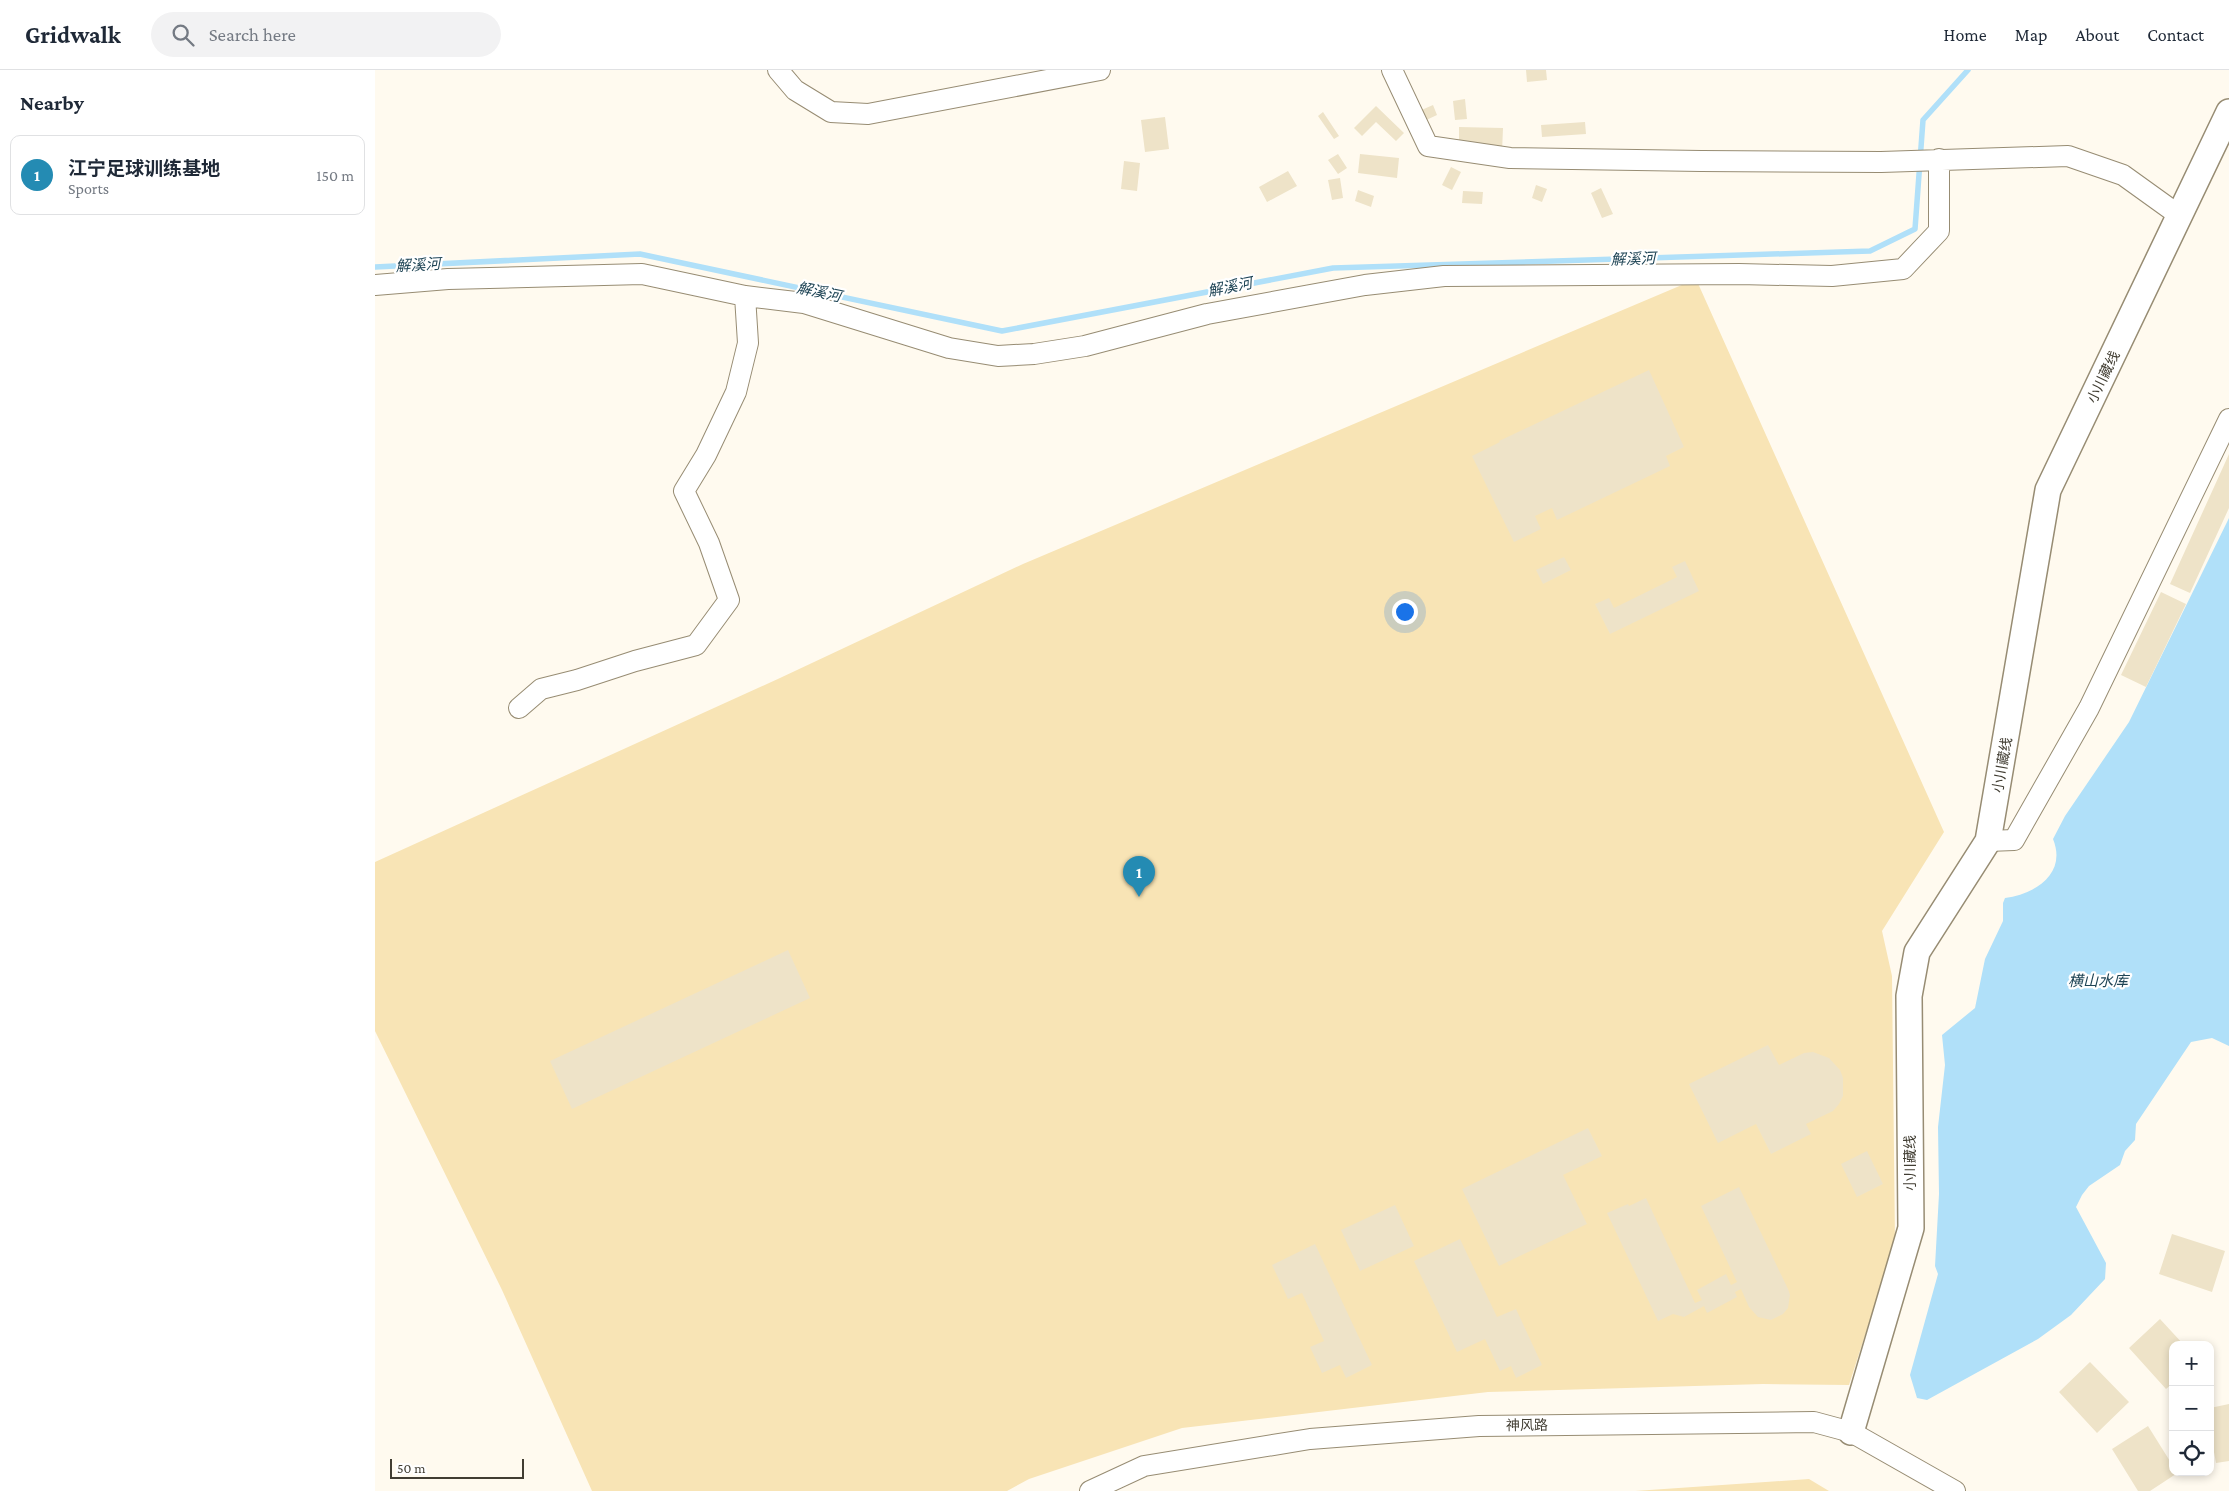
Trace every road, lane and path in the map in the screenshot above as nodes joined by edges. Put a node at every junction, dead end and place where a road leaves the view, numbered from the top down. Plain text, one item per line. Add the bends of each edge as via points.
1 (778, 70) edge
2 (1100, 70) edge
3 (1392, 70) edge
4 (2229, 112) edge
5 (1939, 159) junction
6 (2180, 216) junction
7 (375, 285) edge
8 (745, 296) junction
9 (2229, 419) edge
10 (519, 708) dead end
11 (1988, 841) junction
12 (1851, 1432) junction
13 (1090, 1491) edge
14 (1955, 1491) edge

1 - 2 street via 795,90 831,112 869,114
3 - 5 street via 1428,146 1510,158 1813,163
4 - 6 street, 小川藏线
5 - 6 street via 2068,156 2123,175
5 - 8 street via 1939,231 1903,270 1832,276 1444,276 1365,285 1207,314 1085,346 998,356 949,348 804,303
6 - 11 street, 小川藏线 via 2048,490
7 - 8 street via 448,279 642,274
8 - 10 street via 748,343 736,392 706,455 684,491 709,543 729,600 696,645 541,689
9 - 11 street via 2089,708 2014,840
11 - 12 street, 小川藏线 via 1917,952 1909,996 1911,1228
12 - 13 street, 神风路 via 1814,1422 1508,1426 1310,1438 1144,1466
12 - 14 street, 神风路

